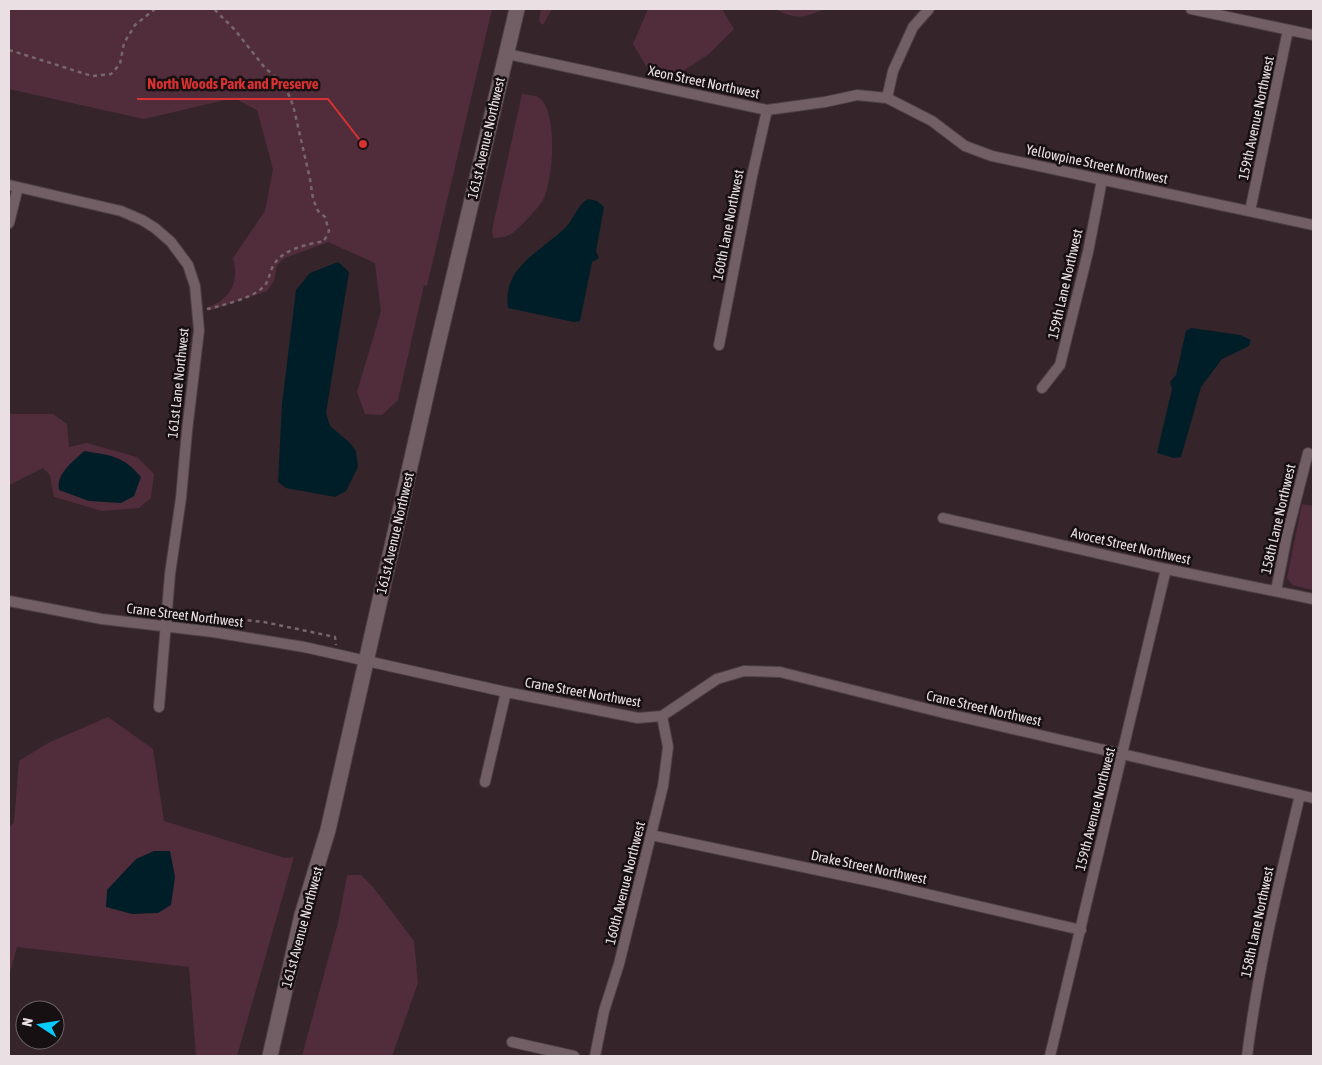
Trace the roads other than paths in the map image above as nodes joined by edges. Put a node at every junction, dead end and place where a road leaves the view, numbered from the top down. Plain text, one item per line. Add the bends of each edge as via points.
1 (517, 9) edge
2 (929, 9) edge
3 (1190, 9) edge
4 (1288, 30) junction
5 (1313, 35) edge
6 (507, 54) junction
7 (888, 98) junction
8 (768, 110) junction
9 (1102, 180) junction
10 (13, 186) edge
11 (1250, 211) junction
12 (9, 223) edge
13 (1313, 225) edge
14 (718, 345) dead end
15 (1042, 388) dead end
16 (1308, 453) dead end
17 (943, 518) dead end
18 (1166, 569) junction
19 (1276, 591) junction
20 (1313, 599) edge
21 (9, 602) edge
22 (166, 626) junction
23 (367, 661) junction
24 (506, 692) junction
25 (159, 707) dead end
26 (662, 716) junction
27 (1122, 755) junction
28 (485, 782) dead end
29 (1300, 796) junction
30 (1313, 798) edge
31 (651, 835) junction
32 (1081, 930) junction
33 (512, 1042) dead end
34 (270, 1056) edge
35 (574, 1056) edge
36 (595, 1056) edge
37 (1050, 1056) edge
38 (1247, 1056) edge

1 - 6 main road, 161st Avenue Northwest
2 - 7 street via 913,27 893,71
3 - 4 street
4 - 5 street
4 - 11 street, 159th Avenue Northwest
6 - 8 street, Xeon Street Northwest
6 - 23 main road, 161st Avenue Northwest
7 - 8 street, Xeon Street Northwest via 857,95
7 - 9 street, Yellowpine Street Northwest via 932,121 965,146 983,153
8 - 14 street, 160th Lane Northwest
9 - 11 street, Yellowpine Street Northwest
9 - 15 street, 159th Lane Northwest via 1060,365
10 - 12 street
10 - 22 street, 161st Lane Northwest via 121,211 155,228 171,242 188,265 195,286 199,330
11 - 13 street, Yellowpine Street Northwest
16 - 19 street, 158th Lane Northwest
17 - 18 street, Avocet Street Northwest
18 - 19 street, Avocet Street Northwest
18 - 27 street, 159th Avenue Northwest
19 - 20 street, Avocet Street Northwest
21 - 22 street, Crane Street Northwest
22 - 23 street, Crane Street Northwest via 252,638
22 - 25 street, 161st Lane Northwest
23 - 24 street, Crane Street Northwest
23 - 34 main road, 161st Avenue Northwest via 328,830 302,915
24 - 26 street, Crane Street Northwest via 638,718
24 - 28 street
26 - 27 street, Crane Street Northwest via 717,679 744,672 780,672
26 - 31 street, 160th Avenue Northwest via 668,747
27 - 29 street, Crane Street Northwest
27 - 32 street, 159th Avenue Northwest
29 - 30 street, Crane Street Northwest
29 - 38 street, 158th Lane Northwest via 1269,923
31 - 32 street, Drake Street Northwest
31 - 36 street, 160th Avenue Northwest
32 - 37 street, 159th Avenue Northwest
33 - 35 street

